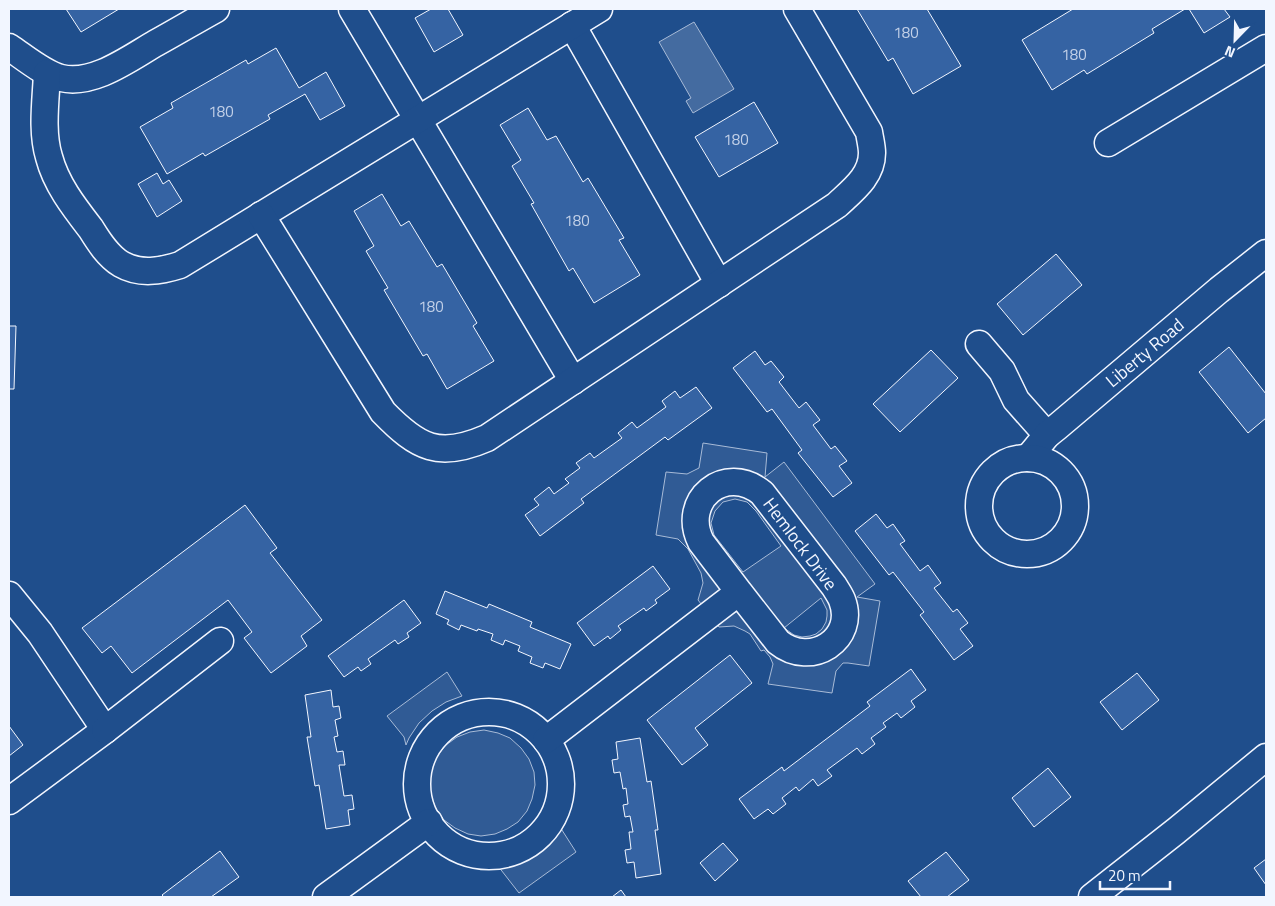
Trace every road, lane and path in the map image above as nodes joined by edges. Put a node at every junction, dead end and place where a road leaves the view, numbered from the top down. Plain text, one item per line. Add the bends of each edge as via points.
1 (216, 9) edge
2 (352, 9) edge
3 (599, 9) edge
4 (797, 9) edge
5 (572, 25) junction
6 (9, 47) edge
7 (1266, 48) edge
8 (47, 72) junction
9 (418, 120) junction
10 (1108, 143) dead end
11 (261, 215) junction
12 (1266, 253) edge
13 (719, 284) junction
14 (979, 344) dead end
15 (573, 381) junction
16 (1047, 436) junction
17 (1028, 458) dead end
18 (739, 592) junction
19 (9, 595) edge
20 (220, 641) dead end
21 (105, 730) junction
22 (546, 740) junction
23 (1266, 756) edge
24 (9, 801) edge
25 (428, 822) junction
26 (326, 897) edge
27 (1092, 897) edge

1 - 8 street via 95,76 71,80
2 - 9 street
3 - 5 street
4 - 13 street via 869,132 871,166 862,182 837,205
5 - 9 street
5 - 13 street
6 - 8 street
7 - 10 street
8 - 11 street via 45,129 48,156 73,205 109,254 121,264 149,271 172,268
9 - 11 street
9 - 15 street
11 - 15 street via 383,412 412,439 429,447 470,445 487,438
12 - 16 street, Liberty Road
13 - 15 street
14 - 16 street via 1002,371 1016,400
16 - 17 street, Liberty Road
18 - 18 street, Hemlock Drive via 701,542 695,526 696,510 704,496 717,486 732,482 748,484 762,493 839,593 844,609 843,625 836,640 823,649 808,654 792,651 778,642
18 - 22 street
19 - 21 street via 40,633
20 - 21 street
21 - 24 street
22 - 25 street via 524,721 496,712 468,715 442,729 432,740 420,766 418,794
22 - 25 street via 559,766 560,795 550,822 531,842 504,854 475,854 448,842
23 - 27 street
25 - 26 street

